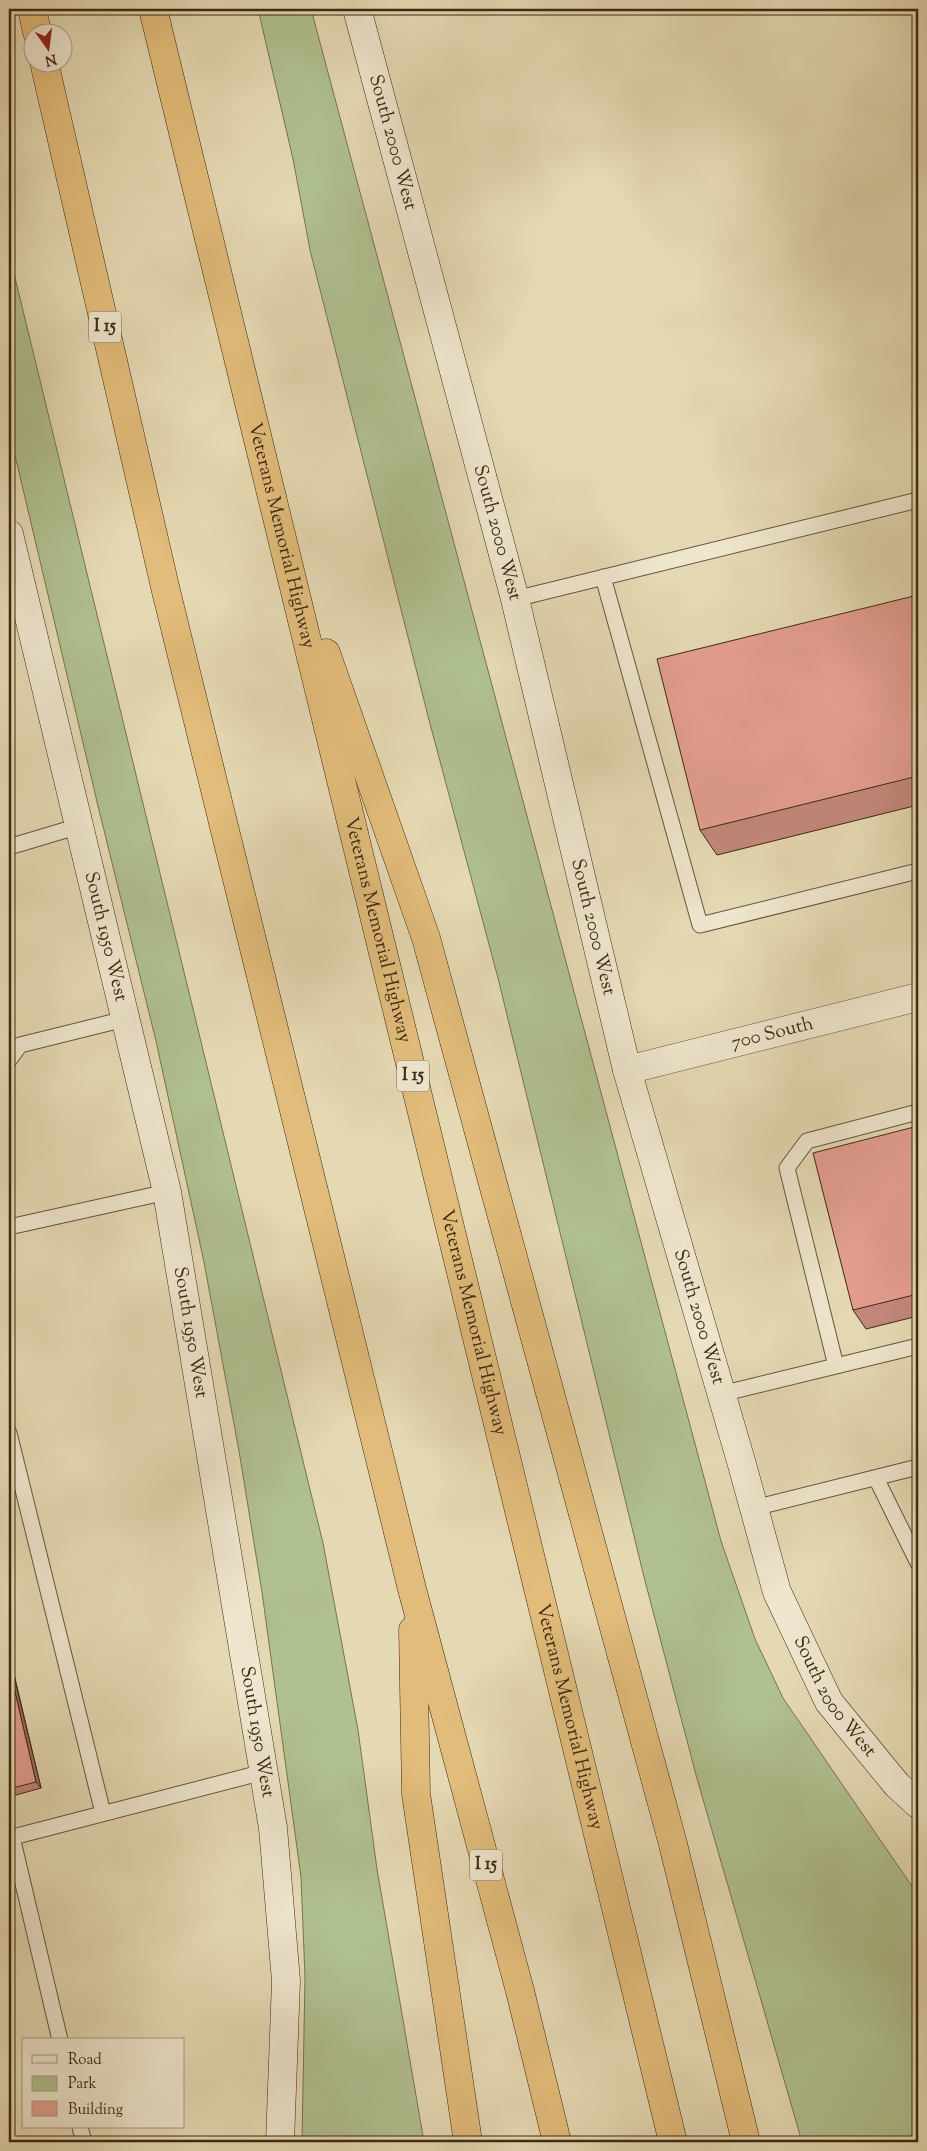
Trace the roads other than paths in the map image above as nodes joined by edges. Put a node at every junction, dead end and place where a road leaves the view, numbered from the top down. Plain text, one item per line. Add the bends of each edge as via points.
1 (32, 9) edge
2 (152, 9) edge
3 (357, 9) edge
4 (35, 22) edge
5 (46, 72) edge
6 (918, 500) edge
7 (273, 502) junction
8 (9, 534) edge
9 (603, 577) junction
10 (515, 599) junction
11 (79, 826) junction
12 (9, 846) edge
13 (918, 871) edge
14 (918, 997) edge
15 (125, 1019) junction
16 (9, 1057) edge
17 (627, 1070) junction
18 (918, 1112) edge
19 (167, 1192) junction
20 (9, 1227) edge
21 (918, 1346) edge
22 (836, 1366) junction
23 (721, 1394) junction
24 (9, 1432) edge
25 (918, 1467) edge
26 (876, 1478) junction
27 (754, 1508) junction
28 (918, 1562) edge
29 (412, 1589) junction
30 (264, 1772) junction
31 (918, 1804) edge
32 (103, 1813) junction
33 (11, 1837) edge
34 (60, 2038) edge
35 (80, 2128) edge
36 (84, 2142) edge
37 (280, 2142) edge
38 (468, 2142) edge
39 (557, 2142) edge
40 (673, 2142) edge
41 (746, 2142) edge

1 - 4 highway
2 - 7 highway, Veterans Memorial Highway / I 15
3 - 10 street, South 2000 West
5 - 29 highway, I 15 via 166,591
6 - 9 lane
7 - 40 highway, Veterans Memorial Highway / I 15
7 - 41 highway via 426,938 673,1844
8 - 11 street, South 1950 West
9 - 10 lane
9 - 13 lane via 700,925
10 - 17 street, South 2000 West
11 - 12 lane
11 - 15 street, South 1950 West
14 - 17 street, 700 South
15 - 16 lane via 20,1045
15 - 19 street, South 1950 West
17 - 23 street, South 2000 West
18 - 22 lane via 807,1141 787,1168
19 - 20 lane
19 - 30 street, South 1950 West
21 - 22 lane
22 - 23 lane
23 - 27 street, South 2000 West
24 - 32 lane
25 - 26 lane
26 - 27 lane
26 - 28 lane
27 - 31 street, South 2000 West via 777,1592 829,1702 897,1785
29 - 38 highway via 416,1794
29 - 39 highway, I 15 via 518,1981
30 - 32 lane
30 - 37 street, South 1950 West via 273,1828 286,1981
32 - 33 lane
33 - 34 lane
35 - 36 lane

